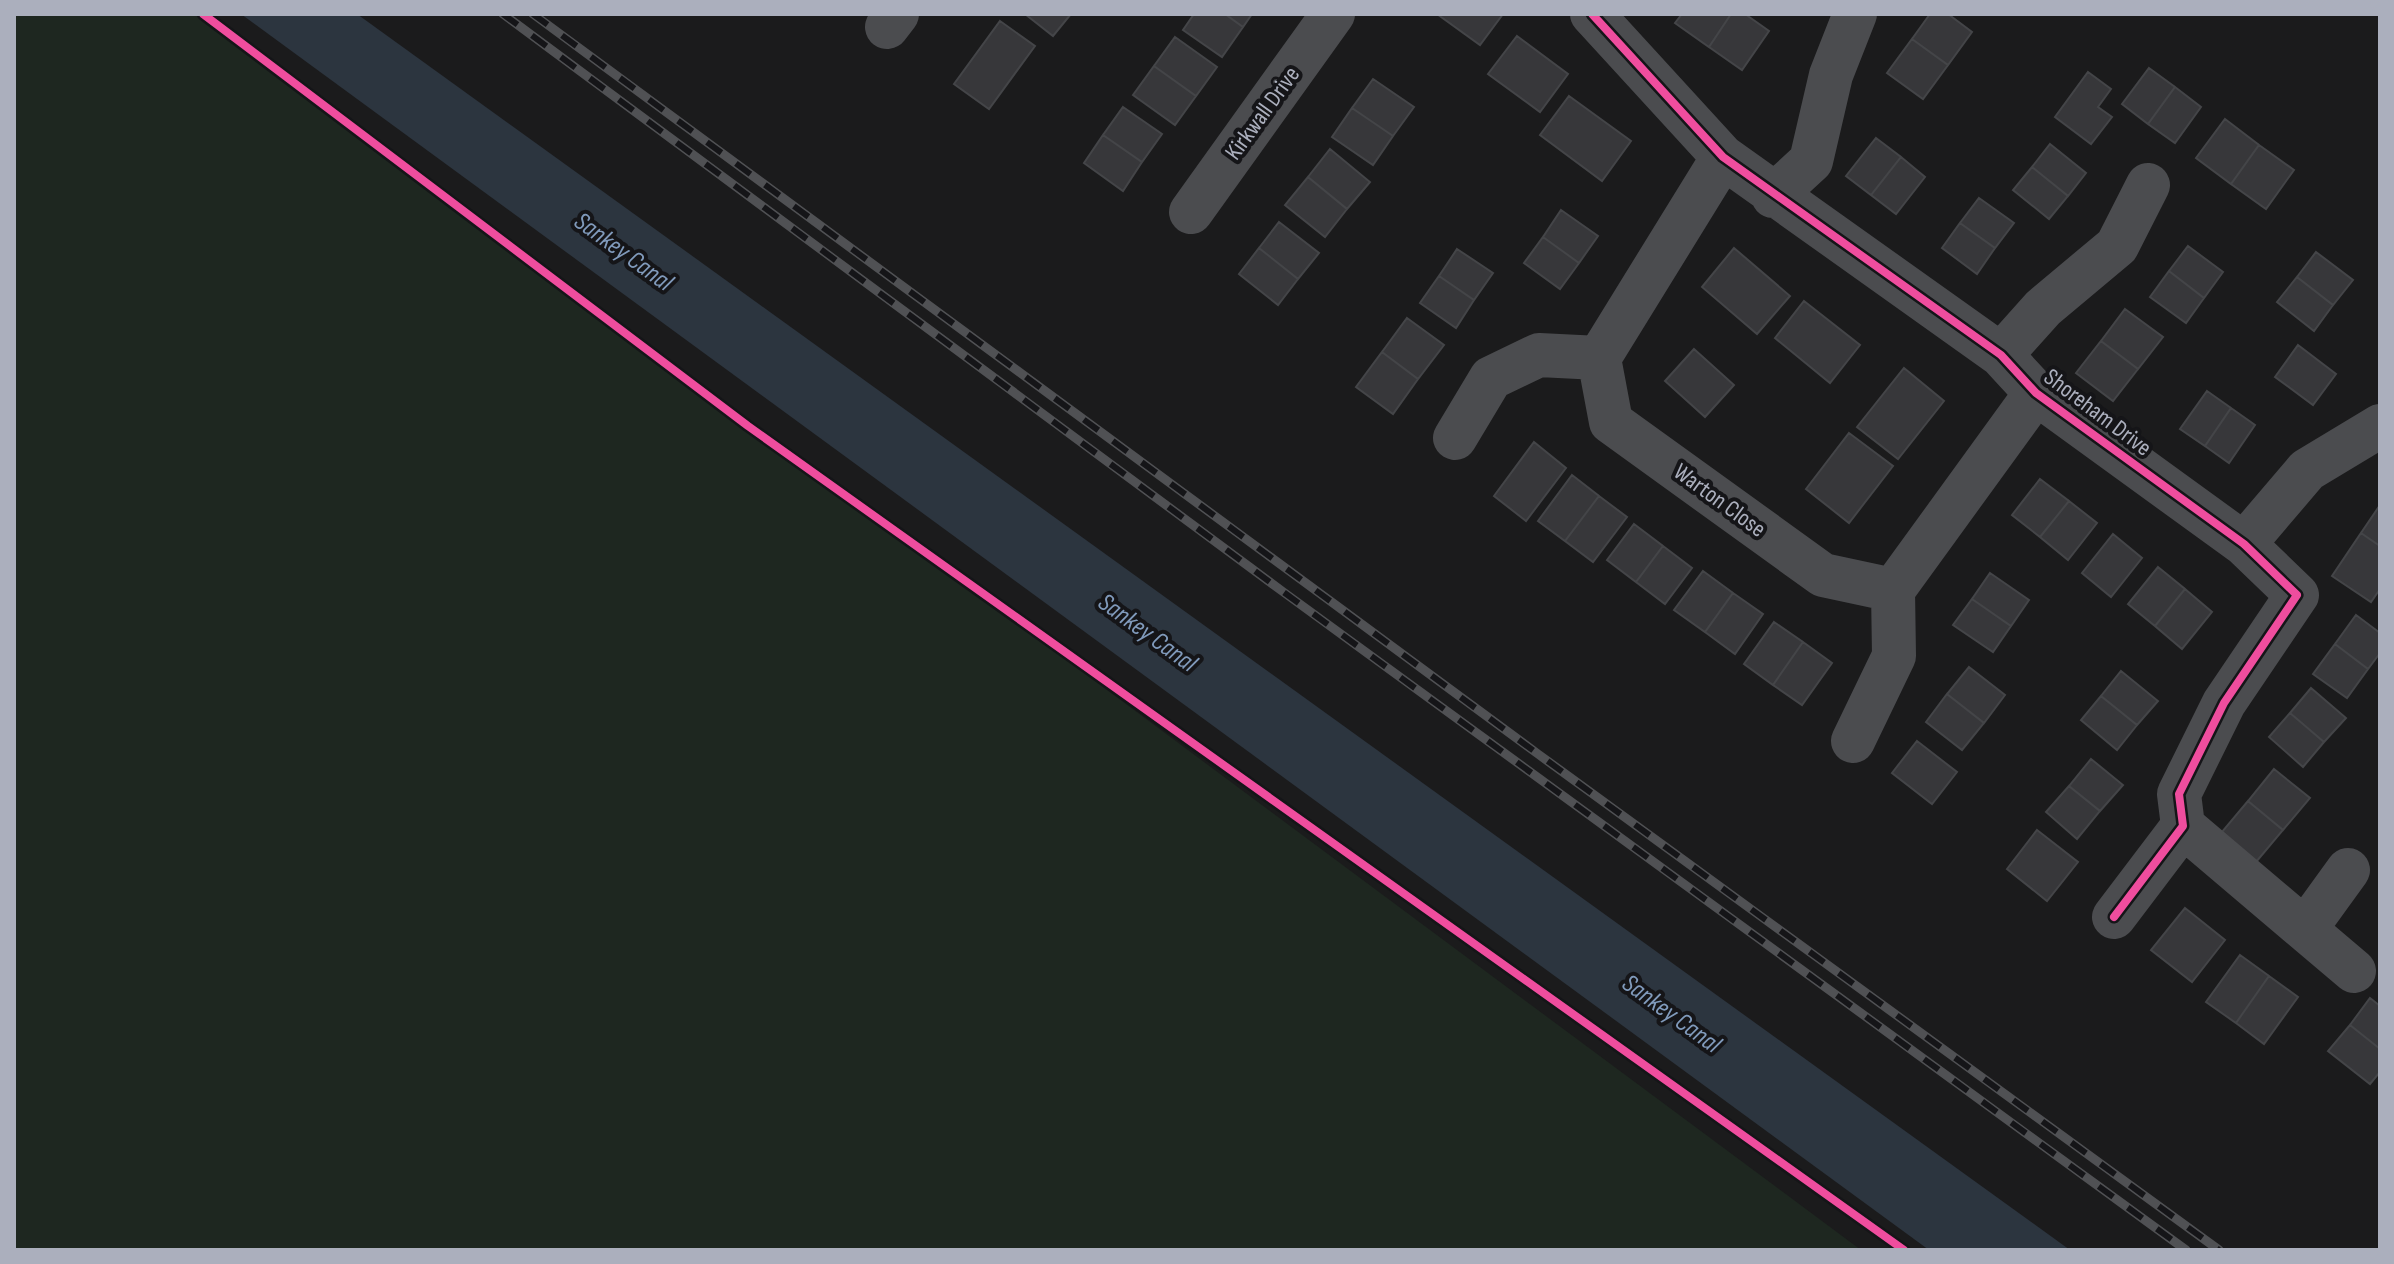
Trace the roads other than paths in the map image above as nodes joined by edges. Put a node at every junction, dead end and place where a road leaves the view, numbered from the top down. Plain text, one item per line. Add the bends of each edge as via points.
1 (1333, 14) edge
2 (1592, 14) edge
3 (1855, 14) edge
4 (1723, 157) junction
5 (2148, 185) dead end
6 (1773, 196) junction
7 (1191, 212) dead end
8 (2001, 355) junction
9 (1599, 358) junction
10 (2036, 393) junction
11 (2380, 426) edge
12 (1455, 438) dead end
13 (2244, 544) junction
14 (1893, 590) junction
15 (1853, 741) dead end
16 (2183, 826) junction
17 (2348, 870) dead end
18 (2114, 917) dead end
19 (2306, 928) junction
20 (2354, 971) dead end

1 - 7 street, Kirkwall Drive
2 - 4 street, Shoreham Drive
3 - 6 street via 1831,75 1811,161
4 - 6 street, Shoreham Drive
4 - 9 street
5 - 8 street via 2117,246 2043,308
6 - 8 street, Shoreham Drive
8 - 10 street, Shoreham Drive
9 - 12 street via 1539,355 1491,378
9 - 14 street, Warton Close via 1611,422 1823,575
10 - 13 street, Shoreham Drive
10 - 14 street
11 - 13 street via 2307,470
13 - 16 street, Shoreham Drive via 2297,595 2224,703 2179,794
14 - 15 street via 1894,656
16 - 18 street
16 - 19 street
17 - 19 street
19 - 20 street

